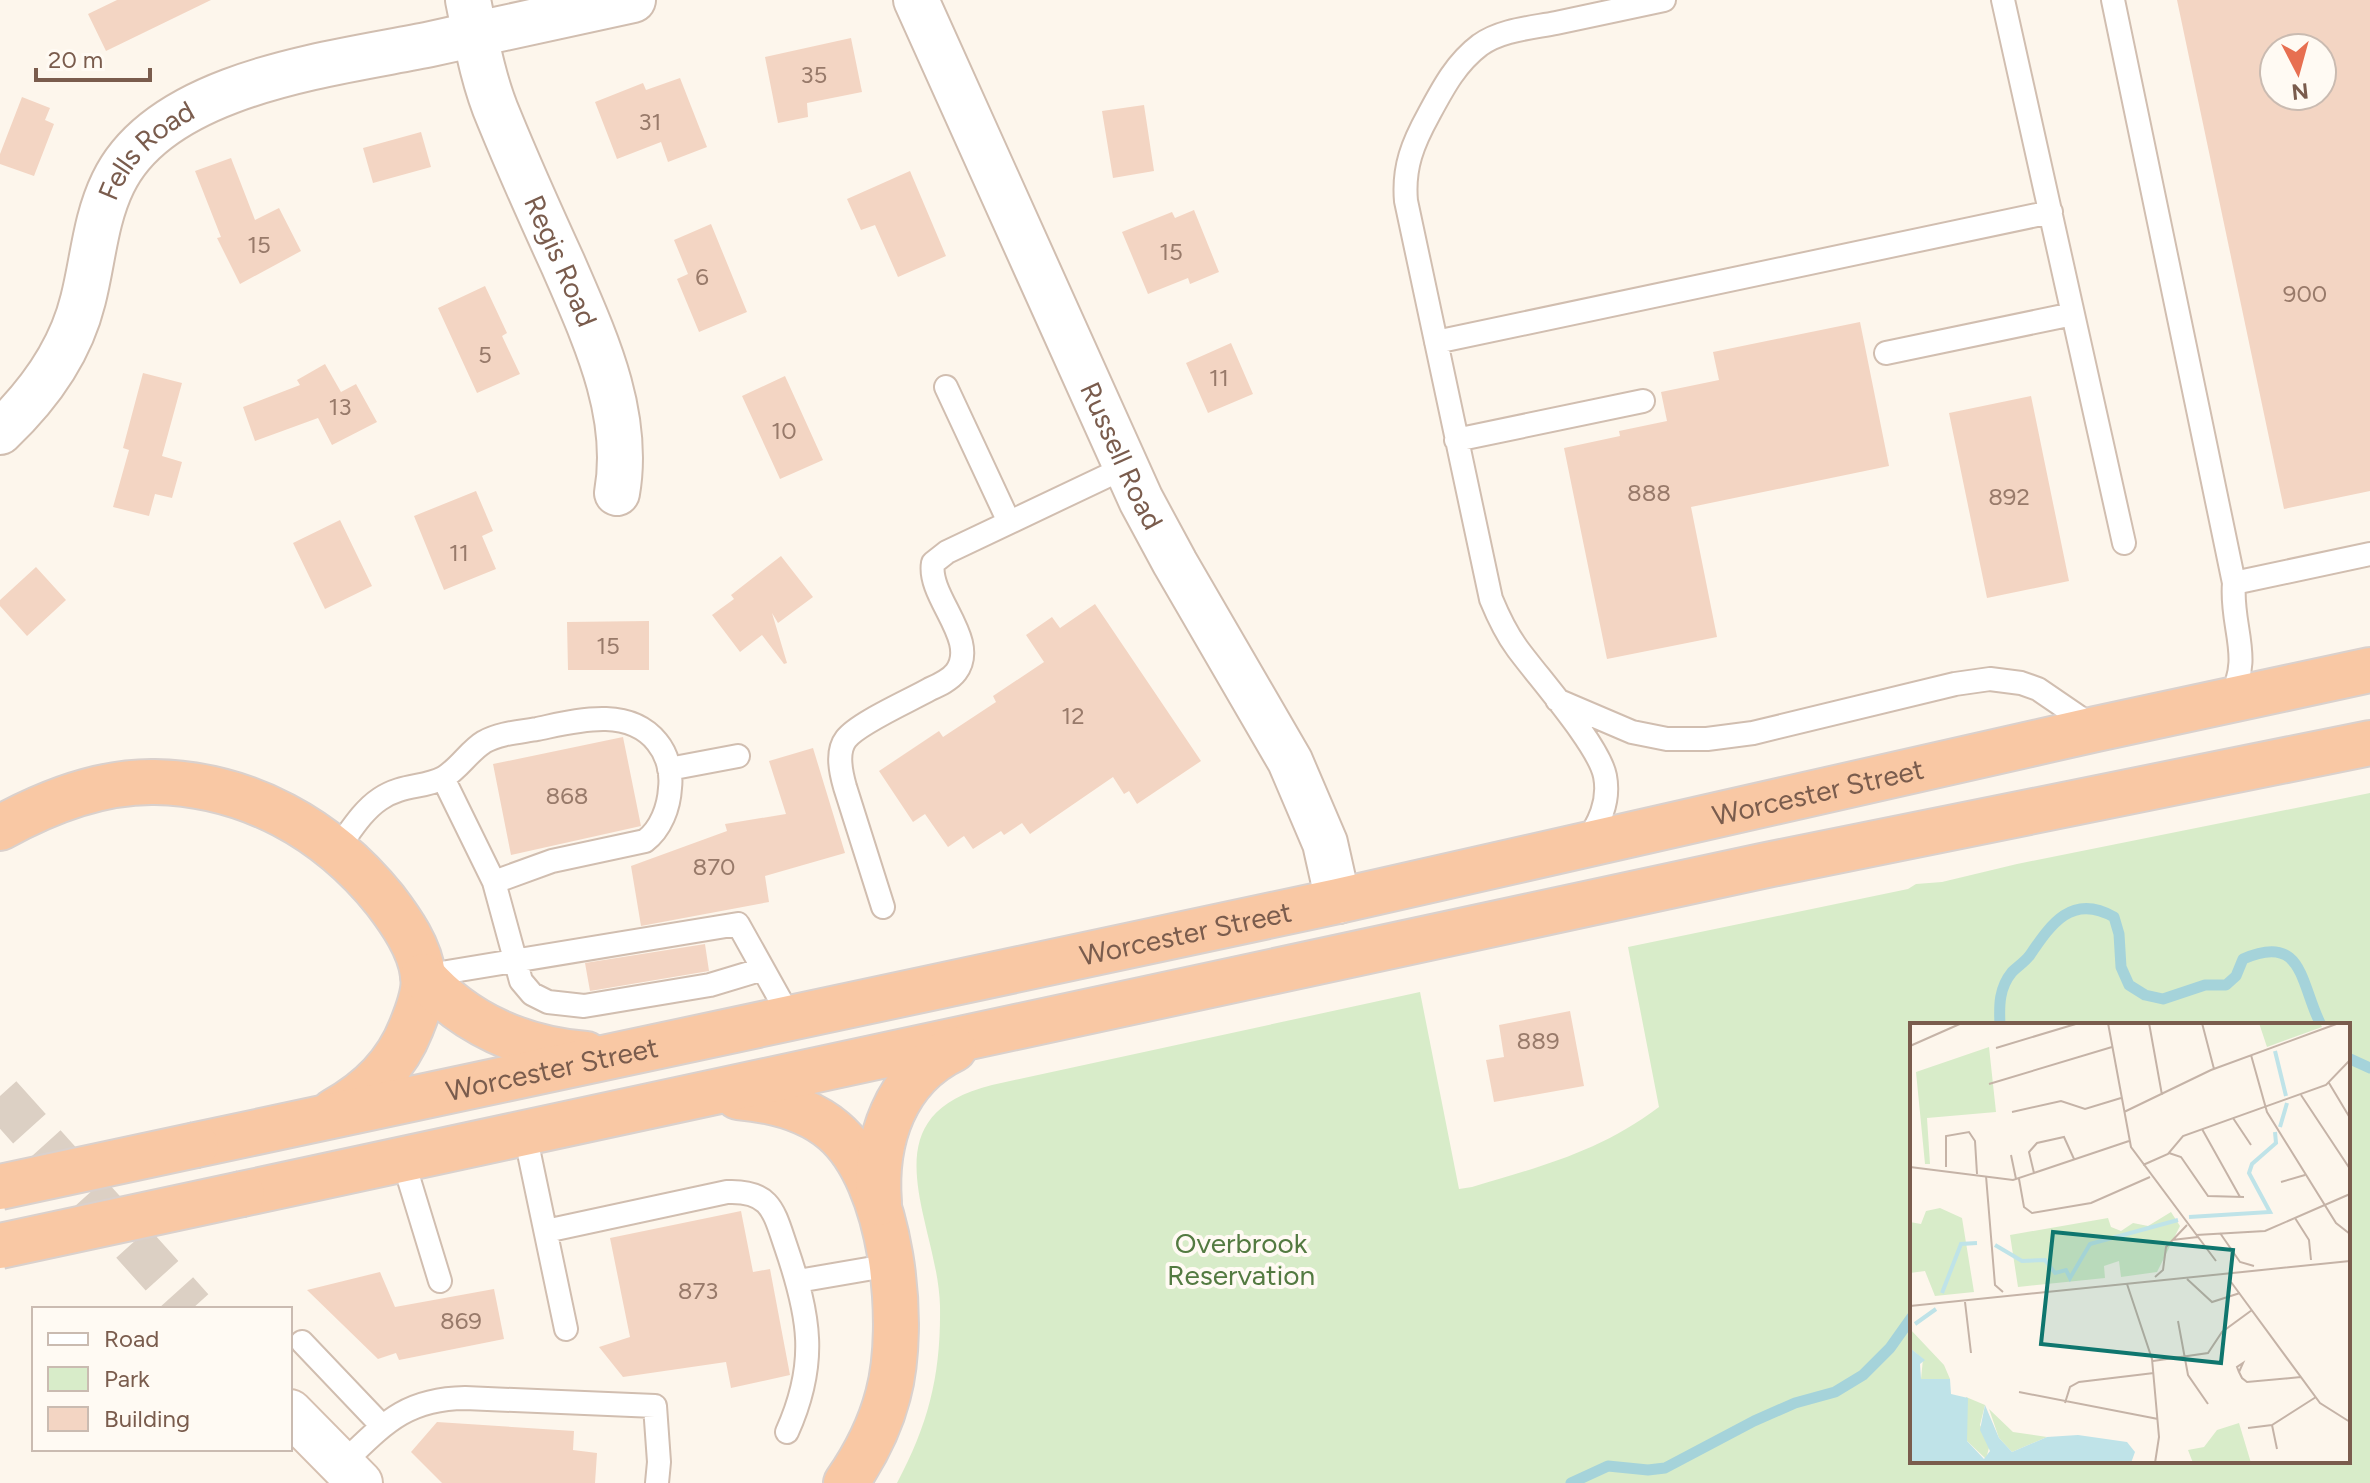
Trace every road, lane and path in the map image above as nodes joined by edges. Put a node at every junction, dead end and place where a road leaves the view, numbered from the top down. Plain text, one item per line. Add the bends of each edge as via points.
1 (633, 0) edge
2 (916, 0) edge
3 (1664, 0) edge
4 (2003, 0) edge
5 (2113, 0) edge
6 (471, 17) edge
7 (2051, 212) junction
8 (2073, 314) junction
9 (1436, 342) junction
10 (1886, 353) dead end
11 (946, 387) dead end
12 (1643, 401) dead end
13 (0, 432) edge
14 (1456, 440) junction
15 (1126, 467) junction
16 (617, 493) dead end
17 (1009, 522) junction
18 (2124, 543) dead end
19 (2370, 554) edge
20 (2234, 583) junction
21 (2370, 670) edge
22 (1556, 699) junction
23 (2229, 699) junction
24 (2096, 729) junction
25 (2370, 743) edge
26 (738, 756) dead end
27 (669, 769) junction
28 (443, 778) junction
29 (0, 828) edge
30 (1584, 846) junction
31 (337, 849) junction
32 (494, 882) junction
33 (1338, 901) junction
34 (883, 907) dead end
35 (515, 961) junction
36 (763, 969) junction
37 (423, 976) junction
38 (791, 1019) junction
39 (984, 1036) junction
40 (621, 1055) junction
41 (691, 1098) junction
42 (306, 1122) junction
43 (525, 1134) junction
44 (403, 1160) junction
45 (0, 1187) edge
46 (879, 1209) junction
47 (546, 1231) junction
48 (0, 1246) edge
49 (891, 1265) junction
50 (440, 1281) dead end
51 (798, 1281) junction
52 (566, 1329) dead end
53 (302, 1342) dead end
54 (292, 1414) edge
55 (382, 1426) junction
56 (787, 1432) dead end
57 (351, 1474) edge
58 (657, 1483) edge
59 (846, 1483) edge

1 - 6 street, Fells Road
2 - 15 street, Russell Road
3 - 9 lane via 1494,37 1453,73 1416,138 1405,177
4 - 7 lane
5 - 20 lane
6 - 13 street, Fells Road via 240,87 181,114 149,138 123,165 108,194 83,303 63,352 41,387
6 - 16 street, Regis Road via 498,116 605,371 619,432
7 - 8 lane
7 - 9 lane
8 - 10 lane
8 - 18 lane
9 - 14 lane
11 - 17 lane
12 - 14 lane
14 - 22 lane via 1491,599 1514,645
15 - 17 lane
15 - 33 street, Russell Road via 1290,761 1322,834
17 - 34 lane via 933,563 934,579 962,648 954,675 860,728 842,748 845,787
19 - 20 lane
20 - 23 lane via 2242,664
21 - 23 highway, Worcester Street
22 - 24 lane via 1632,732 1697,739 1753,733 1990,679 2038,689
22 - 30 lane via 1605,774 1601,818
23 - 24 highway, Worcester Street
24 - 30 highway, Worcester Street
25 - 39 highway, Worcester Street via 1762,866
26 - 27 lane
27 - 28 lane via 660,745 641,728 626,721 592,719 496,737 475,748
27 - 32 lane via 666,809 645,841 552,861
28 - 31 lane via 381,798
28 - 32 lane
29 - 31 highway via 75,795 157,782 208,788 257,802 303,824
30 - 33 highway, Worcester Street
31 - 37 highway via 402,925
32 - 35 lane
33 - 38 highway, Worcester Street
35 - 36 lane via 532,994 566,1006 710,985
35 - 36 lane via 738,924
35 - 37 lane
36 - 38 lane
37 - 40 highway via 478,1023 516,1040
37 - 42 highway via 416,1014 390,1066 347,1104
38 - 40 highway, Worcester Street
39 - 41 highway, Worcester Street
39 - 46 highway via 934,1059 905,1088 881,1150
40 - 42 highway, Worcester Street
41 - 43 highway, Worcester Street
41 - 46 highway via 760,1100 816,1118 854,1155
42 - 45 highway, Worcester Street, bridge
43 - 44 highway, Worcester Street
43 - 47 lane
44 - 48 highway, Worcester Street, bridge
44 - 50 lane
46 - 49 highway
47 - 51 lane via 745,1192 770,1206
47 - 52 lane
49 - 51 lane
49 - 59 highway via 897,1322 892,1380 875,1432
51 - 56 lane via 807,1319 807,1357
53 - 55 lane
54 - 57 street
55 - 57 lane
55 - 58 lane via 407,1409 452,1398 655,1406

